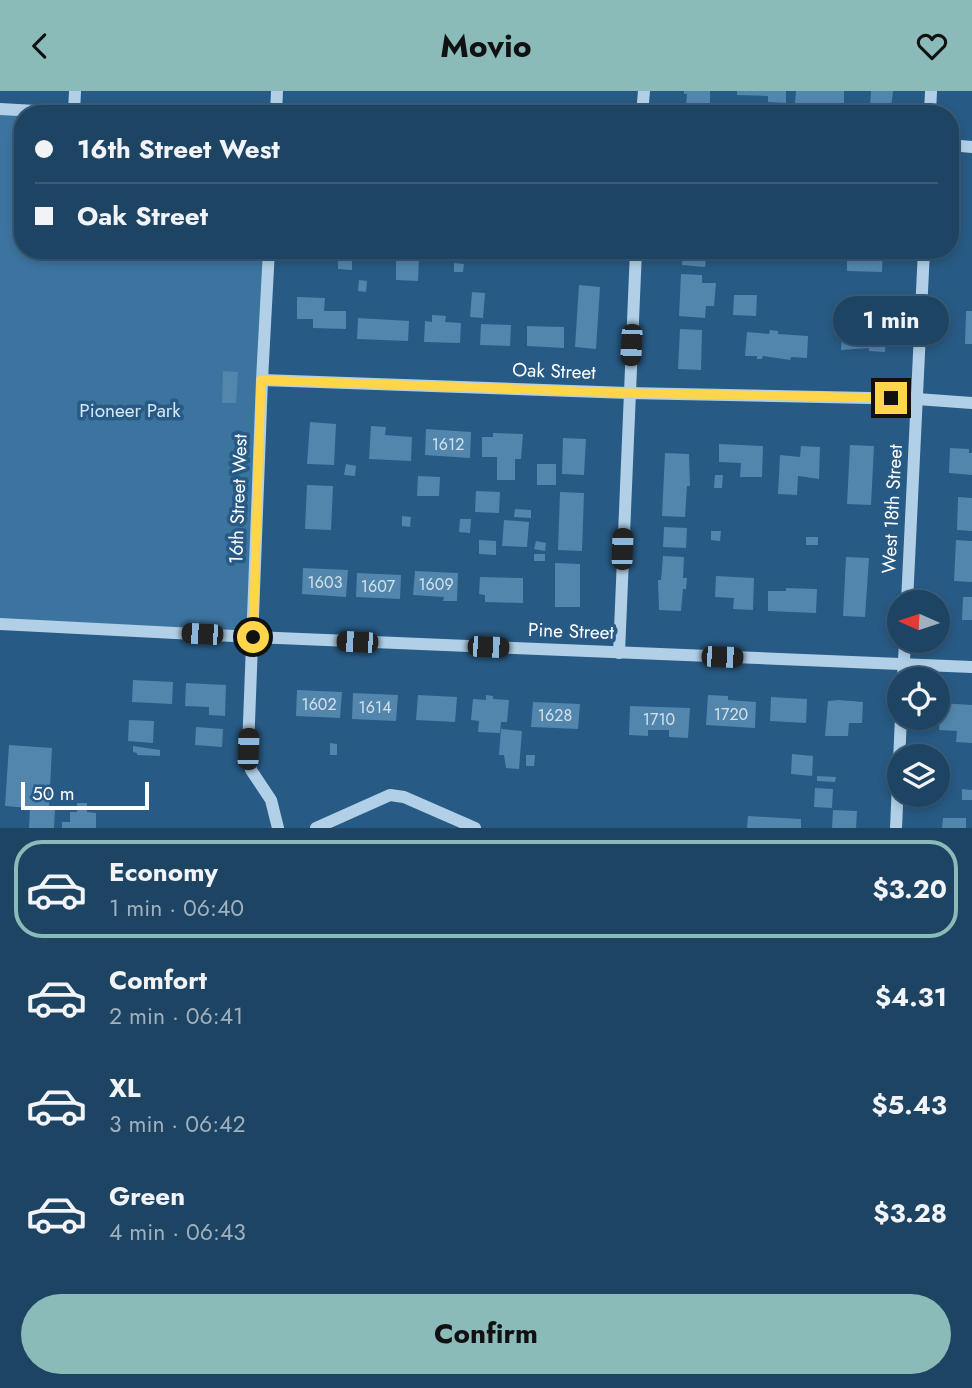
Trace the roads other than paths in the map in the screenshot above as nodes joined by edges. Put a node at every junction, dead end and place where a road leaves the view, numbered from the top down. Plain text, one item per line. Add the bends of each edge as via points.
1 (268, 259) edge
2 (635, 259) edge
3 (924, 259) edge
4 (261, 380) junction
5 (628, 393) junction
6 (917, 399) junction
7 (972, 403) edge
8 (908, 590) edge
9 (0, 624) edge
10 (253, 637) junction
11 (619, 653) junction
12 (904, 653) edge
13 (904, 664) junction
14 (904, 667) edge
15 (972, 667) edge
16 (900, 730) edge
17 (278, 828) edge
18 (316, 828) edge
19 (475, 828) edge
20 (896, 828) edge

1 - 4 street, 16th Street West
2 - 5 street
3 - 6 street, West 18th Street
4 - 5 street, Oak Street
4 - 10 street, 16th Street West
5 - 6 street, Oak Street
5 - 11 street
6 - 7 street, Oak Street
6 - 8 street, West 18th Street
9 - 10 street, Pine Street
10 - 11 street, Pine Street
10 - 17 street, 16th Street West via 248,749 251,770 271,800
11 - 13 street, Pine Street
12 - 13 street
13 - 14 street
13 - 15 street, Pine Street
16 - 20 street
18 - 19 street via 390,795

